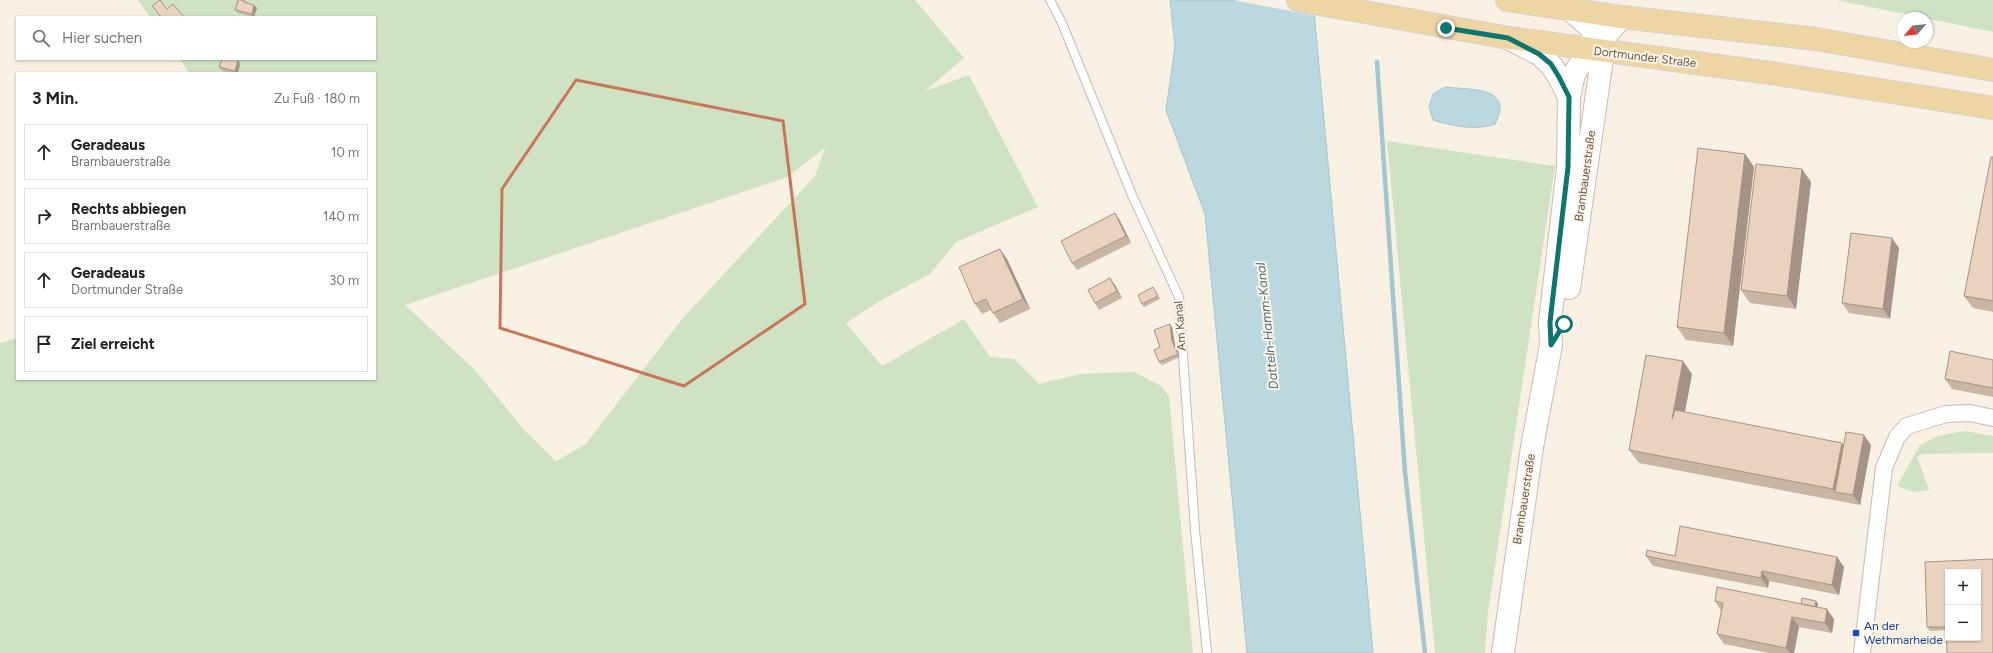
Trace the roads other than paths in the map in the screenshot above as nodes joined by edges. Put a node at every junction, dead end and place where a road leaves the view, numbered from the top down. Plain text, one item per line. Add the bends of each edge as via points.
1 (1050, 0) edge
2 (1298, 0) edge
3 (1507, 0) edge
4 (1572, 10) junction
5 (1622, 17) junction
6 (1508, 38) junction
7 (1598, 48) junction
8 (1993, 70) edge
9 (1569, 97) junction
10 (1993, 108) edge
11 (1551, 345) junction
12 (1993, 418) edge
13 (1207, 653) edge
14 (1503, 653) edge
15 (1862, 653) edge

1 - 13 lane, Am Kanal via 1059,16 1132,195 1179,298 1192,492
2 - 6 main road, Dortmunder Straße
3 - 4 main road
4 - 5 main road
4 - 7 main road via 1591,28
5 - 7 main road
5 - 8 main road via 1816,39
6 - 7 main road, Dortmunder Straße
6 - 9 main road, Brambauerstraße via 1539,54 1551,64
7 - 9 main road via 1574,74
7 - 10 main road, Dortmunder Straße
7 - 11 main road, Brambauerstraße via 1564,324
9 - 11 main road, Brambauerstraße via 1568,167 1550,322
11 - 14 main road, Brambauerstraße via 1530,454
12 - 15 street via 1970,413 1946,414 1907,426 1897,437 1884,468

